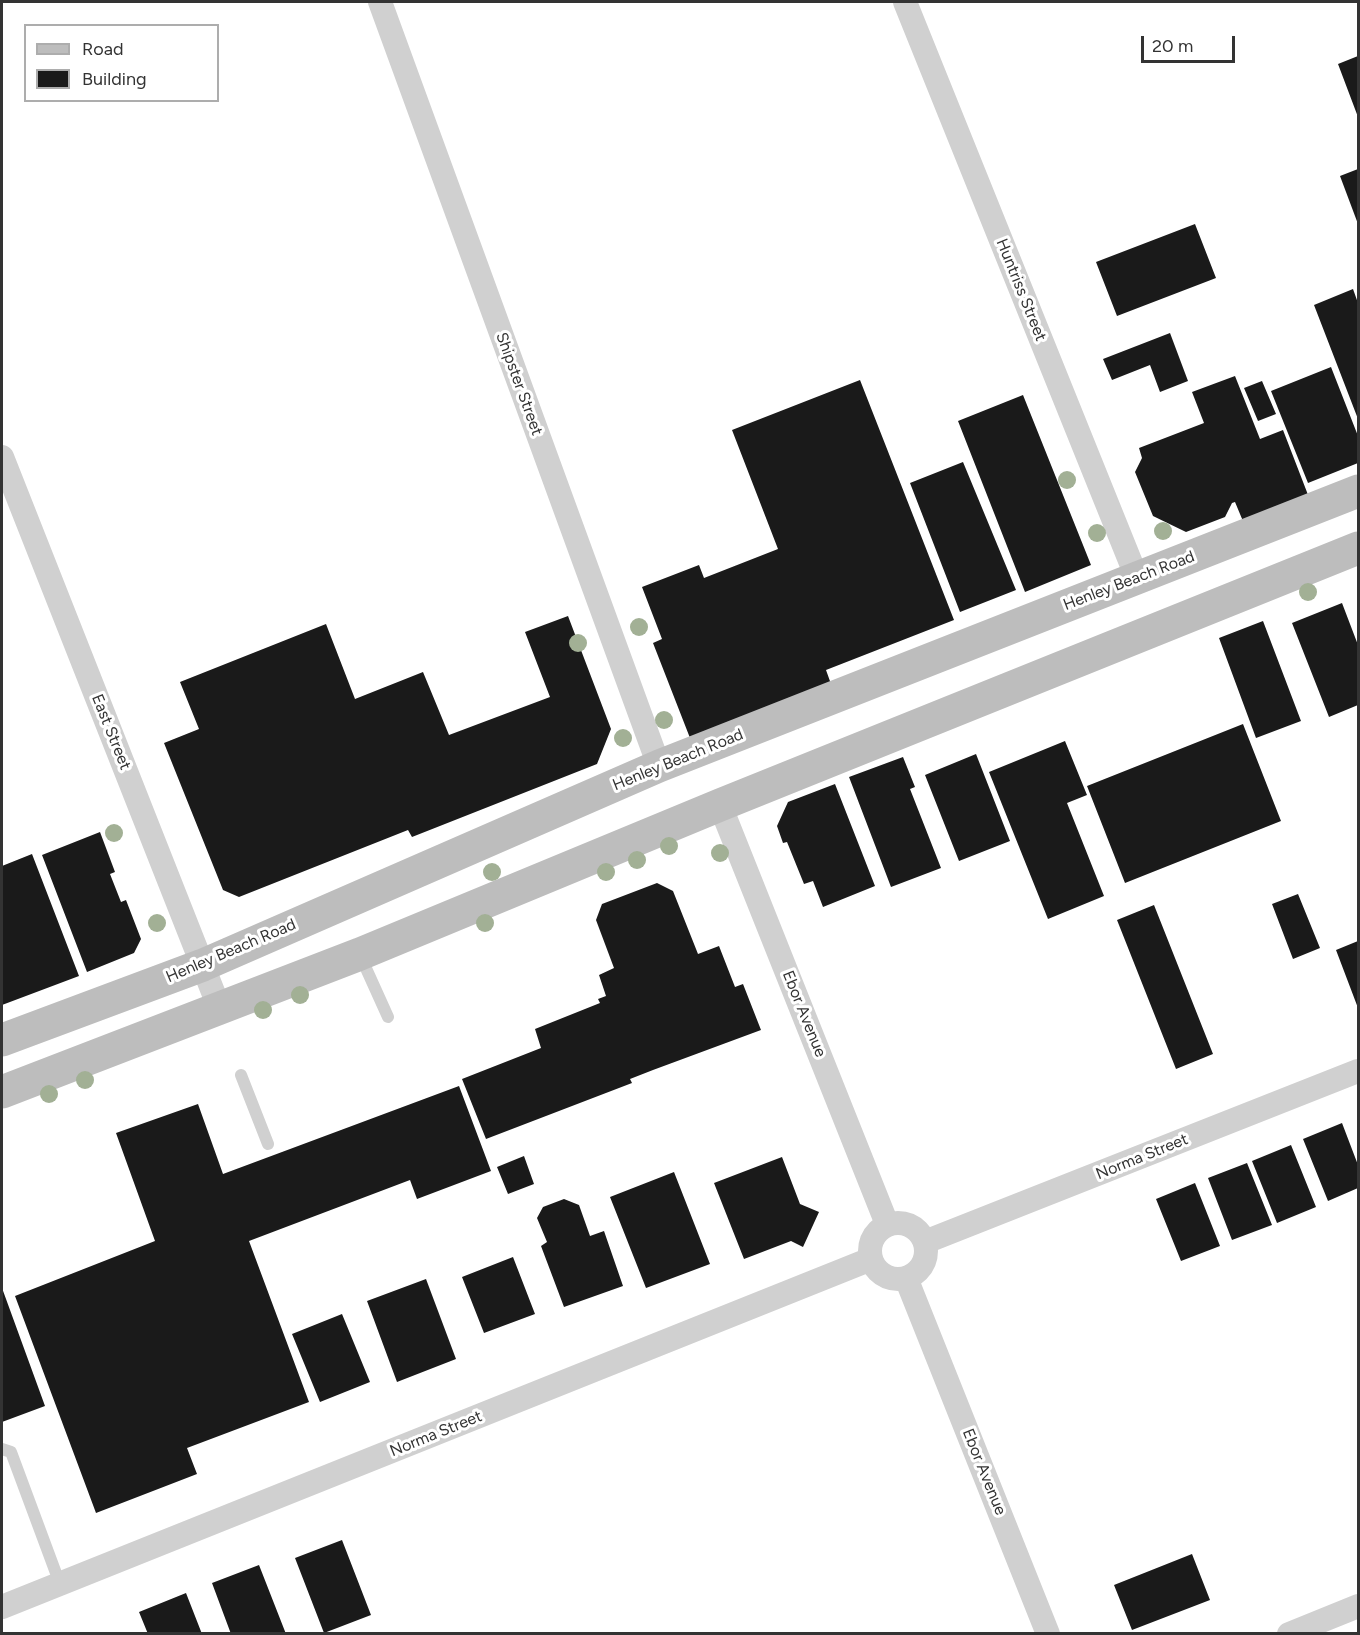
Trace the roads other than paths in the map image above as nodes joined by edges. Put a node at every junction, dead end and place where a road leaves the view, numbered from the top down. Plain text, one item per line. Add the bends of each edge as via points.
1 (380, 2) edge
2 (904, 2) edge
3 (2, 457) edge
4 (1359, 491) edge
5 (1359, 548) edge
6 (1137, 578) junction
7 (658, 766) junction
8 (720, 805) junction
9 (360, 954) junction
10 (203, 965) junction
11 (219, 1007) junction
12 (388, 1017) dead end
13 (2, 1040) edge
14 (1359, 1071) edge
15 (241, 1075) dead end
16 (2, 1092) edge
17 (268, 1144) dead end
18 (887, 1224) junction
19 (925, 1242) junction
20 (871, 1259) junction
21 (906, 1278) junction
22 (2, 1449) edge
23 (60, 1584) junction
24 (1359, 1606) edge
25 (2, 1607) edge
26 (1048, 1634) edge
27 (1289, 1634) edge

1 - 7 street, Shipster Street
2 - 6 street, Huntriss Street
3 - 10 street, East Street
4 - 6 main road, Henley Beach Road
5 - 8 main road
6 - 7 main road, Henley Beach Road
7 - 10 main road, Henley Beach Road
8 - 9 main road
8 - 18 street, Ebor Avenue
9 - 11 main road
9 - 12 lane
10 - 11 street, East Street
10 - 13 main road, Henley Beach Road
11 - 16 main road
14 - 19 street, Norma Street
15 - 17 lane
18 - 19 street via 910,1225
18 - 20 street via 872,1238
19 - 21 street via 922,1266
20 - 21 street via 884,1275
20 - 23 street, Norma Street
21 - 26 street, Ebor Avenue
22 - 23 lane via 11,1452
23 - 25 street, Norma Street
24 - 27 street

